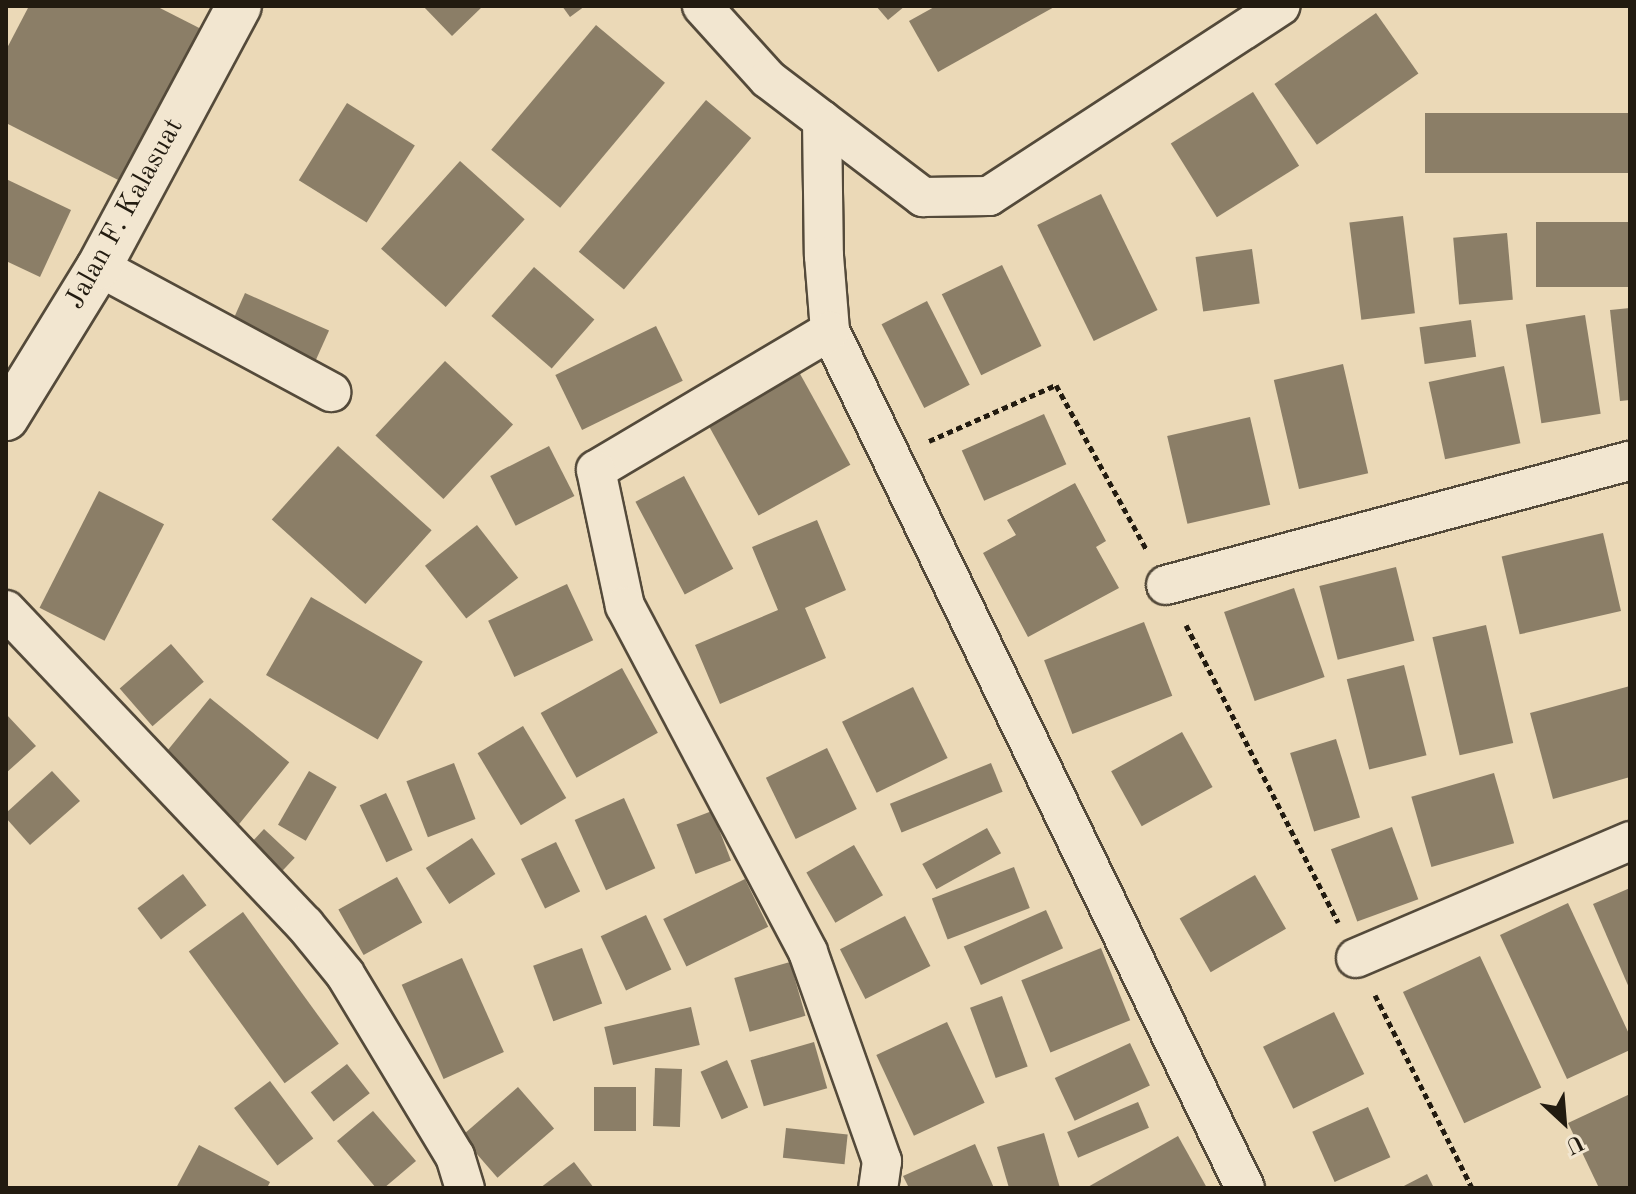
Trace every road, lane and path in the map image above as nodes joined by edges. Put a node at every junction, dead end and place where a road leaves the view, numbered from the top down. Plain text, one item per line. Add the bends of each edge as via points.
1 (702, 6) edge
2 (1280, 6) edge
3 (230, 9) edge
4 (822, 120) junction
5 (99, 267) junction
6 (830, 331) junction
7 (331, 392) dead end
8 (6, 418) edge
9 (891, 458) junction
10 (1630, 461) edge
11 (1166, 585) junction
12 (6, 610) edge
13 (1630, 841) edge
14 (1356, 958) junction
15 (465, 1188) edge
16 (878, 1188) edge
17 (1245, 1188) edge
18 (1472, 1188) edge

1 - 4 street via 768,79
2 - 4 street via 989,196 923,197
3 - 5 street, Jalan F. Kalasuat
4 - 6 street
5 - 7 street
5 - 8 street, Jalan F. Kalasuat
6 - 9 street
6 - 16 street via 596,470 625,606 808,952 882,1161
9 - 11 path via 1056,385
9 - 17 street
10 - 11 street
11 - 14 path
12 - 15 street via 305,925 345,974 455,1156
13 - 14 street
14 - 18 path

